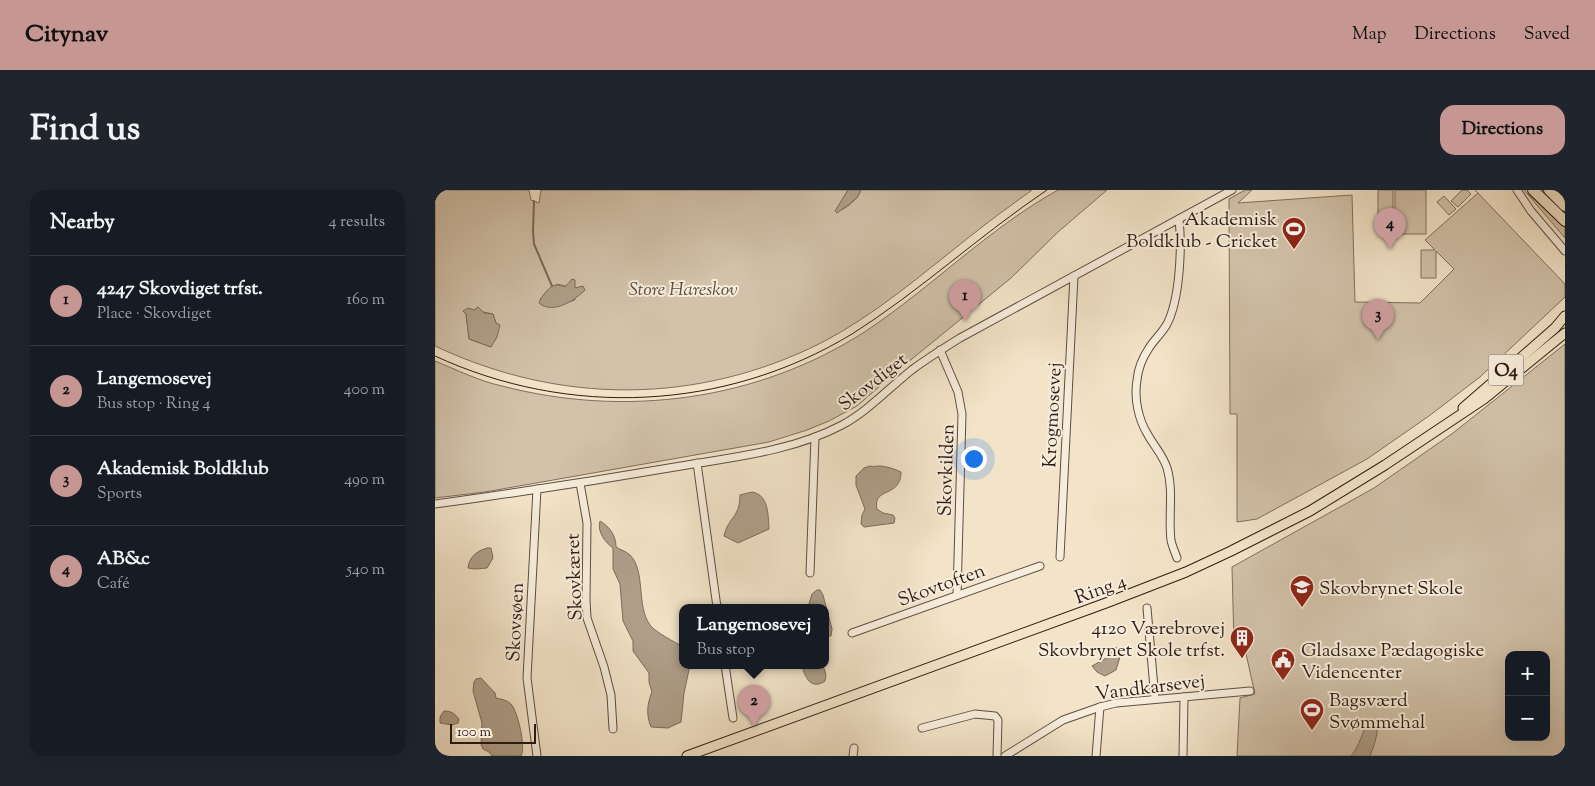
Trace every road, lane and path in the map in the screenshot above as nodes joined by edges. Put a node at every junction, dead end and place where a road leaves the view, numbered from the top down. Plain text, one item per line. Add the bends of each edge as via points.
1 (1232, 190) edge
2 (1517, 190) edge
3 (1533, 190) edge
4 (1549, 190) edge
5 (1565, 206) edge
6 (1179, 219) junction
7 (1565, 221) edge
8 (1565, 251) edge
9 (1075, 276) junction
10 (1565, 316) edge
11 (1565, 333) edge
12 (940, 350) junction
13 (1446, 423) junction
14 (815, 437) junction
15 (697, 463) junction
16 (579, 483) junction
17 (537, 489) junction
18 (435, 504) edge
19 (1061, 557) dead end
20 (1177, 558) dead end
21 (1041, 566) dead end
22 (810, 574) dead end
23 (957, 595) junction
24 (717, 604) edge
25 (1147, 608) dead end
26 (852, 633) dead end
27 (726, 669) edge
28 (1250, 691) dead end
29 (1184, 697) junction
30 (1155, 699) junction
31 (1100, 707) junction
32 (733, 718) dead end
33 (922, 728) dead end
34 (613, 729) dead end
35 (537, 756) edge
36 (687, 756) edge
37 (997, 756) edge
38 (1005, 756) edge
39 (1097, 756) edge
40 (1183, 756) edge

1 - 6 street, Skovdiget
2 - 8 street via 1531,212
3 - 7 highway
4 - 5 highway
6 - 9 street, Skovdiget
6 - 20 street via 1177,294 1173,313 1141,365 1136,397 1144,428 1167,469 1171,537
9 - 12 street, Skovdiget
9 - 19 street, Krogmosevej
10 - 13 main road, Ring 4 / O4
11 - 13 main road, Ring 4 / O4 via 1484,399
12 - 14 street, Skovdiget via 861,413
12 - 23 street, Skovkilden via 958,392 963,414
13 - 36 main road, Ring 4 / O4 via 1385,466 1310,511 1186,572
14 - 15 street, Skovdiget via 759,452
14 - 22 street
15 - 16 street, Skovdiget
15 - 24 street
16 - 17 street, Skovdiget
16 - 34 street, Skovkæret via 587,523 587,618 611,695
17 - 18 street, Skovdiget
17 - 35 street, Skovsøen via 527,678
21 - 23 street, Skovtoften
23 - 26 street, Skovtoften
25 - 30 street
27 - 32 street
28 - 29 street, Vandkarsevej
29 - 30 street, Vandkarsevej
29 - 40 street
30 - 31 street, Vandkarsevej
31 - 38 street, Vandkarsevej via 1063,720
31 - 39 street
33 - 37 street via 975,714 995,716 998,720

